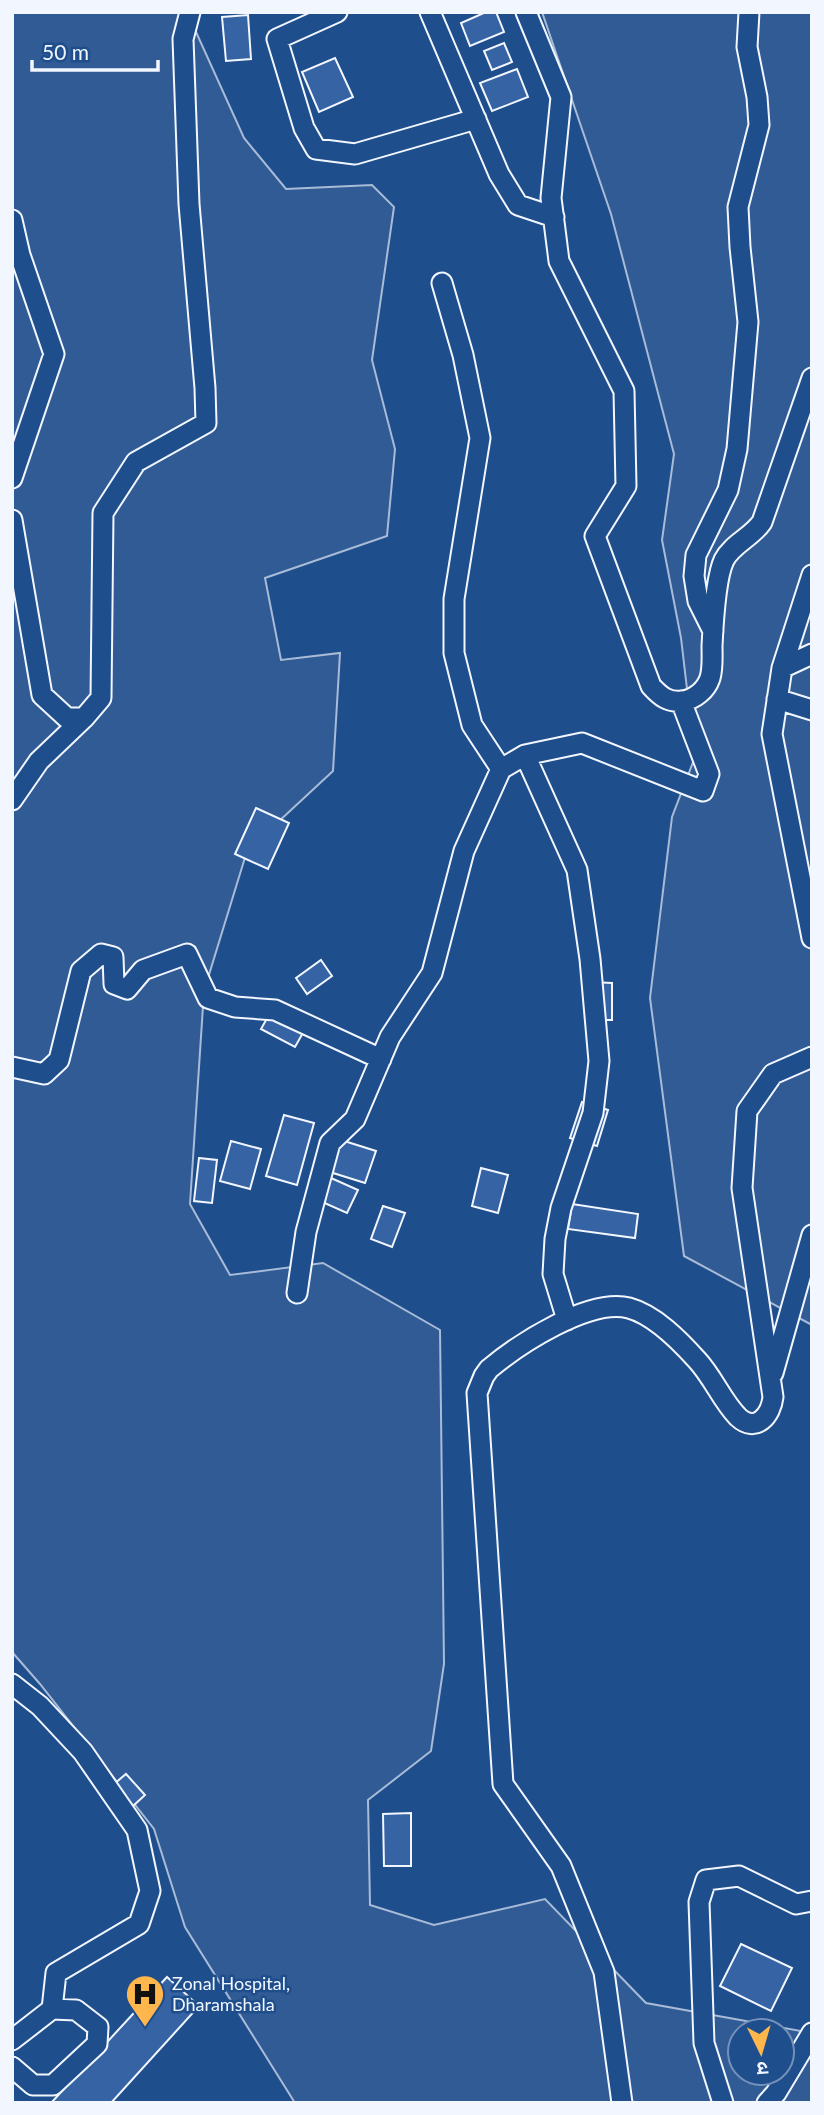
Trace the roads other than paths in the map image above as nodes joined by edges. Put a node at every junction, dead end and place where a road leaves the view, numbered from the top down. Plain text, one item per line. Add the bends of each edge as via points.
1 (190, 12) edge
2 (337, 12) edge
3 (430, 12) edge
4 (526, 12) edge
5 (749, 12) edge
6 (476, 119) junction
7 (554, 216) junction
8 (12, 220) edge
9 (442, 284) dead end
10 (812, 378) edge
11 (12, 478) edge
12 (12, 520) edge
13 (812, 575) edge
14 (713, 631) junction
15 (812, 654) edge
16 (782, 668) junction
17 (777, 699) junction
18 (681, 701) junction
19 (812, 710) edge
20 (83, 718) junction
21 (525, 755) junction
22 (501, 769) junction
23 (12, 800) edge
24 (812, 938) edge
25 (812, 1057) edge
26 (381, 1059) junction
27 (12, 1067) edge
28 (812, 1235) edge
29 (297, 1293) dead end
30 (566, 1320) junction
31 (771, 1380) junction
32 (12, 1684) edge
33 (812, 1901) edge
34 (52, 2008) junction
35 (812, 2033) edge
36 (12, 2040) edge
37 (12, 2067) edge
38 (622, 2103) edge
39 (723, 2103) edge
40 (766, 2103) edge

1 - 20 street via 183,39 188,177 206,423 136,462 103,513 101,698
2 - 6 street via 277,39 304,128 316,149 355,154
3 - 6 street
4 - 7 street via 561,97 551,198
5 - 14 street via 747,47 759,125 738,206 748,322 737,449 728,490 696,555 694,576 698,601
6 - 7 street via 499,174 519,205
7 - 18 street via 559,261 624,391 626,486 595,536 651,686 664,698
8 - 11 street via 54,354
9 - 22 street via 480,438 454,599 454,653 472,725
10 - 14 street via 762,522 722,564
12 - 20 street via 42,695 67,718
13 - 16 street
14 - 18 street via 711,677 699,694
15 - 16 street
16 - 17 street
17 - 19 street
17 - 24 street via 772,734
18 - 21 street via 709,774 703,791 582,743
20 - 23 street via 39,761
21 - 22 street
21 - 30 street via 577,870 599,1061 593,1113 555,1239 553,1274
22 - 26 street via 464,851 432,972
25 - 31 street via 773,1074 747,1111 742,1188
26 - 27 street via 275,1010 235,1007 208,998 187,954 143,970 127,989 114,984 113,957 101,954 81,971 59,1060 44,1074
26 - 29 street via 355,1119 330,1143 306,1232
28 - 31 street
30 - 31 street via 612,1307 645,1316 699,1362 745,1422 752,1424 768,1416
30 - 38 street via 499,1361 484,1376 477,1393 503,1784 561,1866 604,1972
32 - 34 street via 83,1752 137,1830 150,1891 139,1924 56,1973
33 - 39 street via 796,1904 739,1876 706,1880 699,1902 704,2043
34 - 36 street
34 - 37 street via 76,2010 98,2027 97,2044 53,2085 33,2085
35 - 40 street

